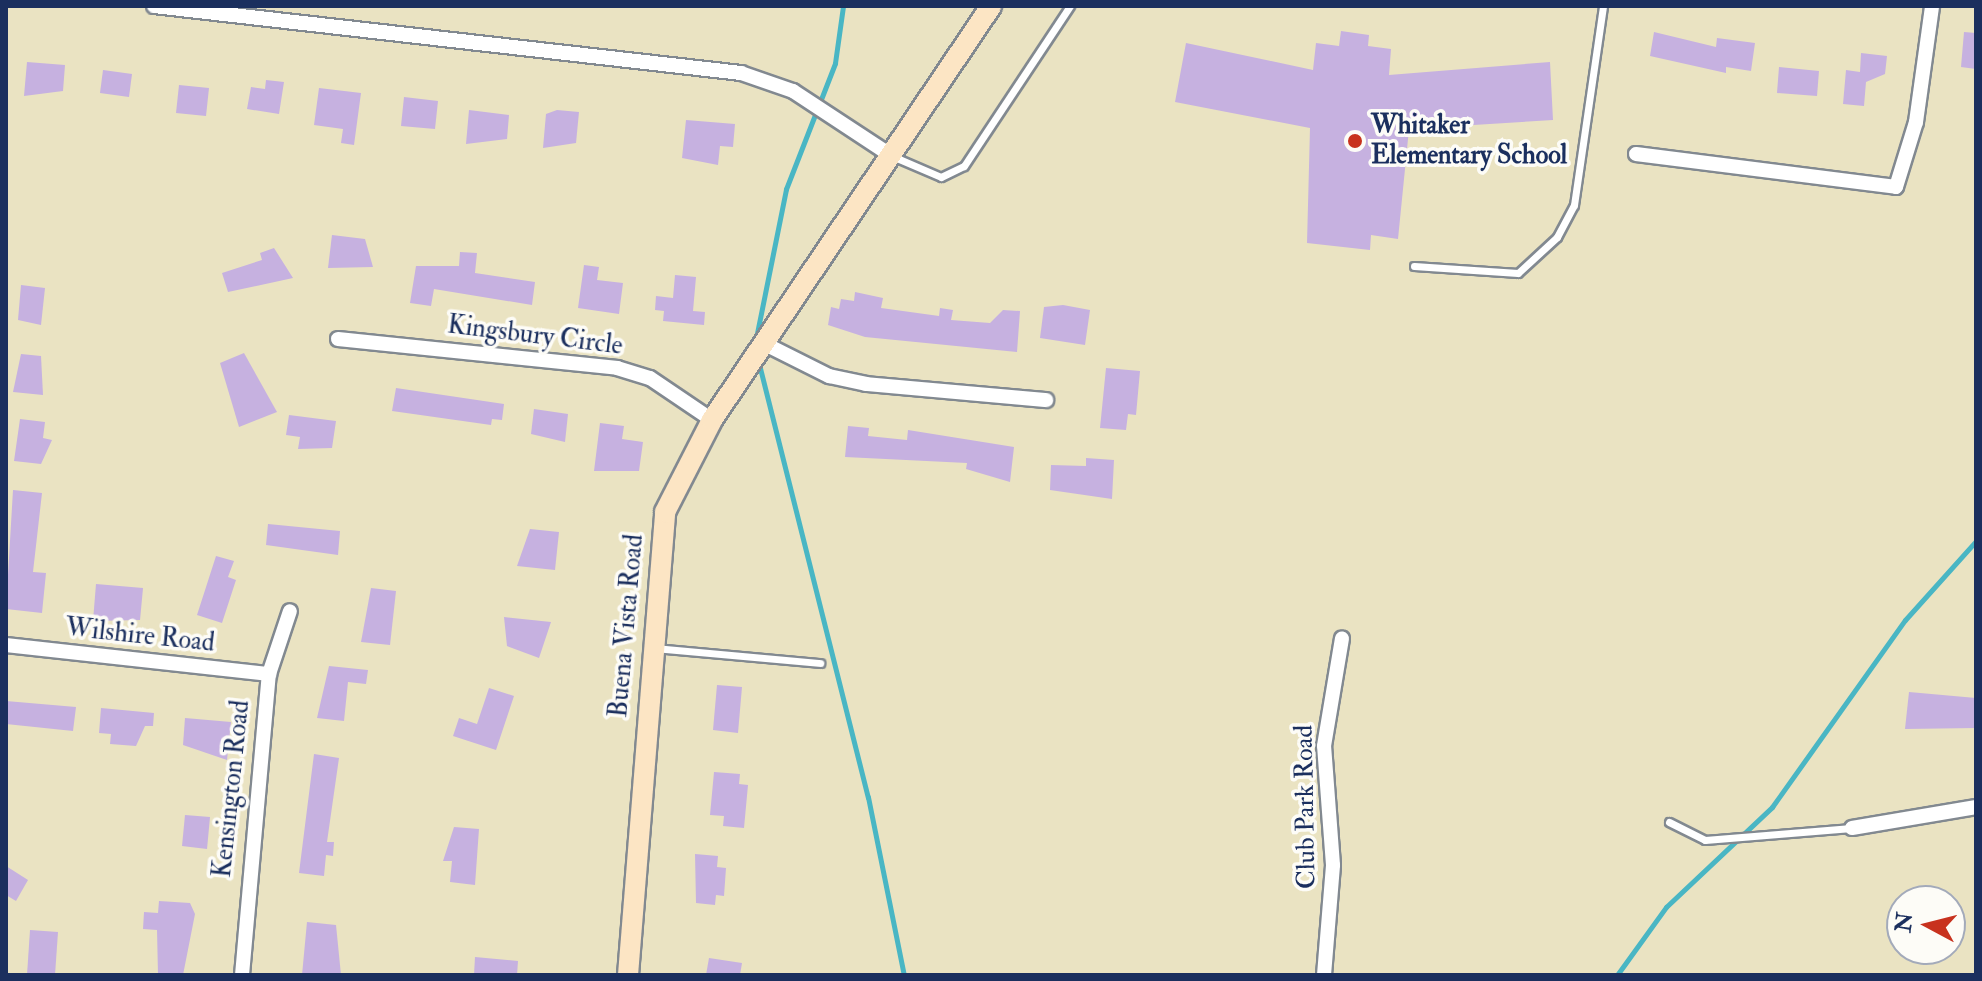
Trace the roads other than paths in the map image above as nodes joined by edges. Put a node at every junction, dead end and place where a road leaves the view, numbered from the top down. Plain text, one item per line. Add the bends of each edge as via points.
1 (154, 6) edge
2 (991, 6) edge
3 (1070, 6) edge
4 (1603, 6) edge
5 (1932, 6) edge
6 (1636, 154) dead end
7 (892, 156) junction
8 (1414, 266) dead end
9 (338, 339) dead end
10 (765, 344) junction
11 (1046, 400) dead end
12 (712, 420) junction
13 (290, 611) dead end
14 (1342, 639) dead end
15 (6, 645) edge
16 (650, 648) junction
17 (820, 663) dead end
18 (269, 674) junction
19 (1976, 807) edge
20 (1669, 822) dead end
21 (1852, 828) joint
22 (242, 975) edge
23 (628, 975) edge
24 (1324, 975) edge

1 - 7 street via 741,73 793,91
2 - 7 street, Buena Vista Road
3 - 7 lane via 964,166 941,177
4 - 8 lane via 1574,205 1557,237 1518,273
5 - 6 street via 1916,122 1896,187
7 - 10 street, Buena Vista Road
9 - 12 street, Kingsbury Circle via 617,368 650,378
10 - 11 street via 829,376 866,384
10 - 12 street, Buena Vista Road
12 - 16 street, Buena Vista Road via 665,512
13 - 18 street, Kensington Road
14 - 24 street, Club Park Road via 1324,746 1333,872
15 - 18 street, Wilshire Road
16 - 17 lane
16 - 23 street, Buena Vista Road
18 - 22 street, Kensington Road
19 - 21 street
20 - 21 lane via 1705,840

